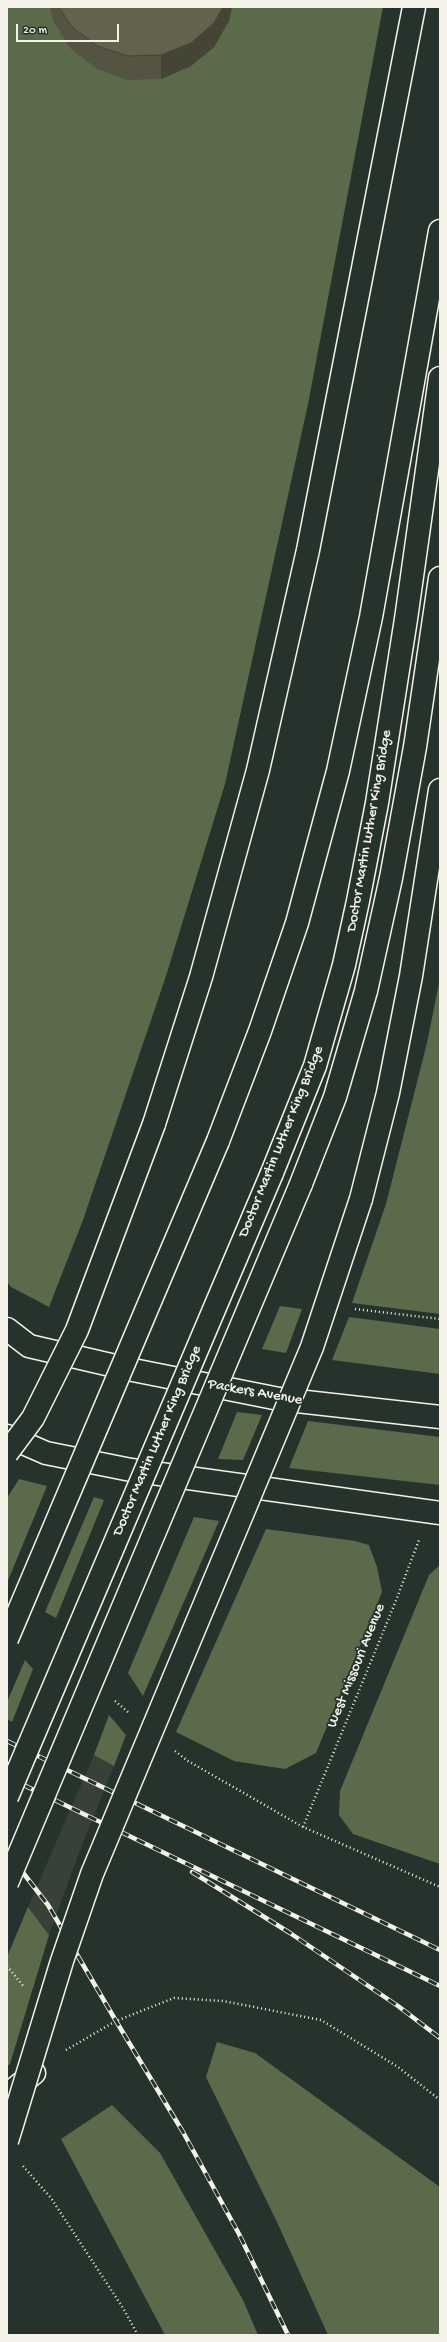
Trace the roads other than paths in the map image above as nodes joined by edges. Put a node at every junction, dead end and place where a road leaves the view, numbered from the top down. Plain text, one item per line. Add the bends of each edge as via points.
1 (414, 7) edge
2 (440, 231) edge
3 (440, 378) edge
4 (440, 578) edge
5 (440, 790) edge
6 (7, 1329) edge
7 (440, 1417) edge
8 (7, 1436) edge
9 (7, 1453) edge
10 (435, 1513) edge
11 (7, 1639) edge
12 (7, 1797) edge
13 (7, 1883) edge
14 (38, 2070) road end
15 (7, 2095) edge
16 (7, 2141) edge

1 - 9 main road, bridge via 308,550 258,770 201,977 154,1124 77,1330 33,1418
2 - 11 main road, bridge via 371,617 338,771 297,923 260,1031 218,1141
3 - 12 main road, Doctor Martin Luther King Bridge, bridge via 377,803 344,964 315,1066
4 - 13 main road, Doctor Martin Luther King Bridge, bridge via 401,824 366,991 335,1097 301,1184
5 - 16 main road, bridge via 411,976 388,1093 360,1199 312,1347 92,1874 62,1961
6 - 7 main road, Packers Avenue via 29,1346 128,1369 279,1399
8 - 10 main road via 46,1453 131,1470
14 - 15 main road

